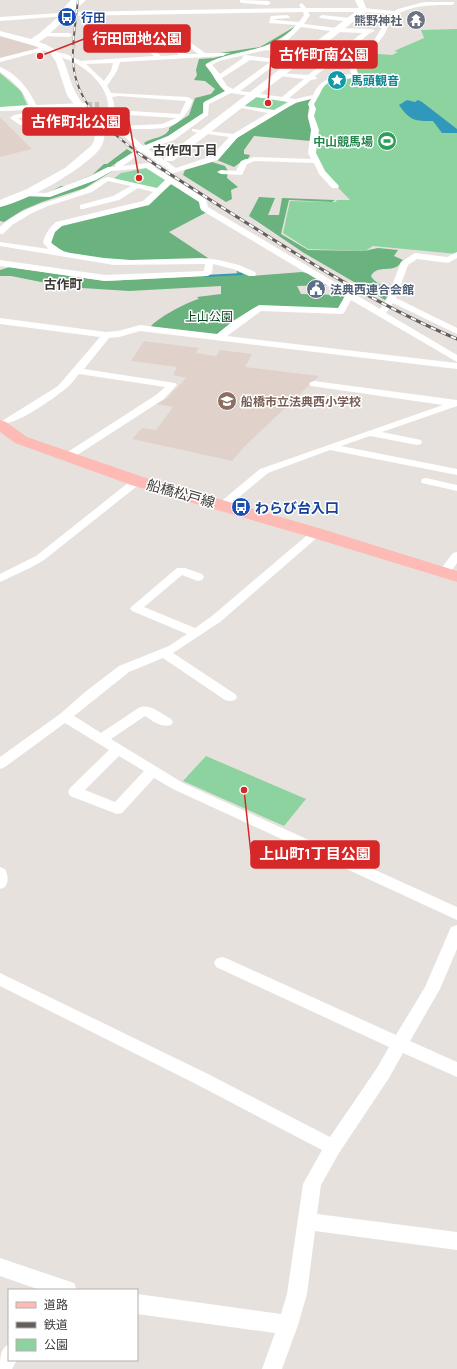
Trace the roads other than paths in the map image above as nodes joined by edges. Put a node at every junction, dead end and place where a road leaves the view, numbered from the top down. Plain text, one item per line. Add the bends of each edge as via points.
1 (74, 0) edge
2 (82, 0) edge
3 (359, 0) edge
4 (242, 1) edge
5 (453, 2) edge
6 (275, 3) dead end
7 (289, 3) dead end
8 (363, 10) junction
9 (237, 11) junction
10 (396, 13) junction
11 (63, 14) junction
12 (305, 14) junction
13 (0, 19) edge
14 (350, 20) junction
15 (300, 24) junction
16 (337, 30) junction
17 (368, 31) junction
18 (385, 32) junction
19 (0, 33) edge
20 (43, 35) junction
21 (69, 36) dead end
22 (32, 42) junction
23 (129, 45) dead end
24 (315, 47) junction
25 (266, 48) junction
26 (51, 51) junction
27 (343, 51) junction
28 (362, 53) junction
29 (306, 54) junction
30 (203, 55) junction
31 (238, 55) junction
32 (184, 56) junction
33 (250, 57) junction
34 (160, 58) junction
35 (0, 60) edge
36 (117, 61) junction
37 (275, 61) junction
38 (80, 63) junction
39 (294, 63) junction
40 (0, 69) edge
41 (280, 74) junction
42 (310, 77) junction
43 (218, 78) junction
44 (328, 80) junction
45 (104, 86) junction
46 (232, 91) junction
47 (253, 94) junction
48 (108, 95) junction
49 (138, 96) junction
50 (316, 96) junction
51 (283, 99) junction
52 (296, 101) junction
53 (133, 103) dead end
54 (82, 105) junction
55 (238, 106) junction
56 (109, 107) junction
57 (0, 109) edge
58 (34, 110) junction
59 (274, 112) junction
60 (182, 116) junction
61 (118, 128) junction
62 (186, 128) junction
63 (206, 131) junction
64 (234, 136) junction
65 (142, 149) junction
66 (166, 161) junction
67 (316, 161) junction
68 (148, 166) junction
69 (119, 167) junction
70 (129, 168) junction
71 (176, 171) junction
72 (221, 172) dead end
73 (162, 174) junction
74 (108, 179) junction
75 (170, 180) junction
76 (137, 186) junction
77 (335, 186) dead end
78 (160, 191) junction
79 (25, 194) junction
80 (65, 198) junction
81 (0, 204) edge
82 (83, 207) junction
83 (99, 215) junction
84 (0, 232) edge
85 (0, 244) edge
86 (64, 254) junction
87 (457, 255) edge
88 (113, 262) junction
89 (209, 262) junction
90 (4, 264) edge
91 (0, 268) edge
92 (252, 274) dead end
93 (98, 277) junction
94 (350, 294) junction
95 (390, 300) junction
96 (383, 312) junction
97 (0, 322) edge
98 (457, 331) edge
99 (106, 335) junction
100 (218, 338) junction
101 (457, 359) edge
102 (457, 366) edge
103 (77, 371) junction
104 (314, 384) dead end
105 (457, 403) edge
106 (2, 420) edge
107 (368, 433) junction
108 (417, 442) dead end
109 (329, 447) junction
110 (67, 457) junction
111 (457, 472) edge
112 (137, 480) junction
113 (426, 481) dead end
114 (457, 488) edge
115 (222, 506) junction
116 (316, 533) junction
117 (457, 555) edge
118 (450, 575) edge
119 (198, 577) dead end
120 (0, 578) edge
121 (196, 633) junction
122 (164, 653) junction
123 (230, 697) dead end
124 (65, 717) junction
125 (166, 722) dead end
126 (102, 739) junction
127 (118, 749) junction
128 (3, 757) edge
129 (152, 771) junction
130 (0, 873) edge
131 (0, 883) edge
132 (457, 914) edge
133 (457, 931) edge
134 (222, 963) dead end
135 (0, 979) edge
136 (400, 1044) junction
137 (457, 1070) edge
138 (333, 1147) junction
139 (307, 1221) junction
140 (457, 1241) edge
141 (0, 1267) edge
142 (64, 1289) edge
143 (138, 1304) edge
144 (288, 1325) junction
145 (8, 1356) edge
146 (1, 1369) edge
147 (272, 1369) edge

1 - 11 street
2 - 11 street
3 - 8 street
4 - 6 street
4 - 9 street
5 - 10 street via 414,6
7 - 12 street via 299,4
8 - 10 street
8 - 12 street via 342,8
8 - 14 street
9 - 11 street
9 - 12 street
10 - 18 street via 386,23
11 - 13 street
11 - 20 street
12 - 14 street
12 - 15 street
12 - 15 street via 274,17 271,22
14 - 16 street
15 - 16 street
15 - 25 street via 287,38
16 - 17 street
16 - 24 street
17 - 18 street
17 - 27 street
18 - 28 street
19 - 22 street
20 - 21 street
20 - 22 street
22 - 26 street
23 - 34 street via 143,43
24 - 27 street
24 - 29 street
25 - 29 street
25 - 31 street
26 - 35 street
26 - 38 street
26 - 54 street via 62,68 70,91
27 - 28 street
27 - 42 street
28 - 44 street via 352,64 355,74 353,76
29 - 39 street
30 - 31 street
30 - 32 street
30 - 32 street via 183,39 165,41
31 - 33 street
31 - 43 street via 208,64
32 - 34 street
33 - 37 street
33 - 43 street
34 - 36 street
36 - 38 street
36 - 45 street
37 - 39 street
37 - 46 street
38 - 45 street
39 - 41 street
40 - 58 street via 19,83
41 - 42 street
41 - 47 street
42 - 44 street
42 - 51 street
43 - 46 street via 224,87
44 - 50 street via 320,85
45 - 48 street
46 - 47 street
46 - 62 street via 206,103 206,114
47 - 51 street
47 - 55 street
48 - 49 street
48 - 56 street
49 - 53 street
49 - 60 street via 188,99 190,100 183,107
50 - 52 street
50 - 67 street via 312,101 311,116 316,130 312,153
51 - 52 street
52 - 59 street
54 - 58 street
54 - 79 street via 99,131 99,141 95,148 68,170
55 - 59 street
55 - 63 street
56 - 60 street
56 - 61 street via 110,119
57 - 58 street
59 - 64 street
60 - 61 street via 163,127
61 - 65 street
62 - 63 street
62 - 65 street via 172,138
63 - 64 street
63 - 66 street
64 - 71 street via 211,160
65 - 66 street
65 - 69 street
66 - 68 street
66 - 71 street
67 - 72 street via 254,159 244,163 239,173
67 - 77 street
68 - 70 street
68 - 73 street
69 - 70 street
69 - 79 street via 47,195
70 - 74 street
71 - 73 street
73 - 75 street
74 - 76 street
74 - 80 street via 89,190
75 - 78 street
75 - 94 street via 203,201 204,208
76 - 78 street
76 - 82 street via 116,198
78 - 83 street via 146,203
79 - 81 street
80 - 82 street
80 - 84 street via 29,211 8,223
82 - 83 street
83 - 86 street via 59,224 53,228 47,243
85 - 86 street
86 - 88 street
87 - 95 street via 448,260 415,256 404,264
88 - 89 street
88 - 93 street
89 - 92 street via 238,267
89 - 93 street via 208,273
90 - 91 street
90 - 93 street
94 - 96 street
94 - 100 street via 341,311 259,308
95 - 96 street
95 - 98 street
96 - 101 street
97 - 99 street
99 - 100 street via 140,328
99 - 103 street
100 - 102 street
103 - 106 street via 61,388 16,417
103 - 110 street via 172,385 160,398
104 - 105 street
105 - 107 street
106 - 110 main road, 船橋松戸線 via 21,440
107 - 108 street
107 - 109 street
109 - 111 street
109 - 115 street via 264,471
110 - 112 main road, 船橋松戸線
112 - 115 main road, 船橋松戸線
112 - 120 street via 40,558
113 - 114 street
115 - 116 main road, 船橋松戸線
116 - 118 main road, 船橋松戸線
116 - 121 street via 216,619
117 - 118 street
119 - 121 street via 181,570 136,608
121 - 122 street
122 - 123 street
122 - 124 street via 124,669
124 - 126 street
124 - 128 street
125 - 126 street via 145,710
126 - 127 street
127 - 129 street
127 - 129 street via 75,792 117,810
129 - 132 street via 202,798
130 - 131 street
133 - 136 street via 432,989
134 - 136 street
135 - 138 street
136 - 137 street
136 - 138 street via 384,1073
138 - 139 street via 312,1184
139 - 140 street
139 - 144 street via 297,1294
141 - 142 street
143 - 144 street
144 - 147 street
145 - 146 street

